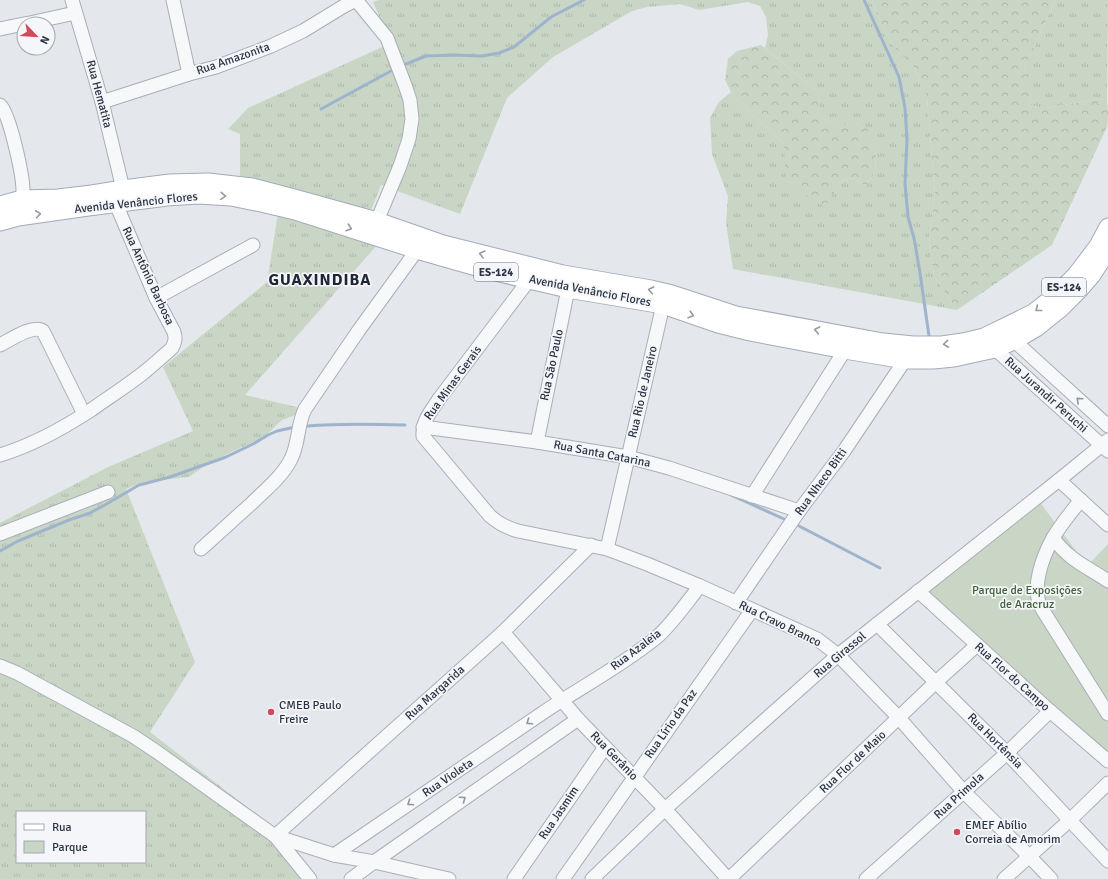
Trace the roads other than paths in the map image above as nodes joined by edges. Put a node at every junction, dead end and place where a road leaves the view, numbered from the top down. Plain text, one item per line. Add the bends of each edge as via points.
1 (72, 0) edge
2 (173, 0) edge
3 (356, 0) edge
4 (340, 3) edge
5 (75, 13) junction
6 (56, 17) edge
7 (16, 26) edge
8 (0, 30) edge
9 (189, 74) junction
10 (102, 102) junction
11 (0, 104) edge
12 (4, 123) edge
13 (119, 196) junction
14 (22, 199) junction
15 (0, 205) edge
16 (18, 217) junction
17 (377, 221) junction
18 (0, 222) edge
19 (1108, 227) edge
20 (253, 245) dead end
21 (1108, 249) edge
22 (417, 250) junction
23 (529, 280) junction
24 (568, 288) junction
25 (156, 298) junction
26 (662, 305) junction
27 (1002, 329) junction
28 (1014, 341) junction
29 (990, 343) junction
30 (0, 345) edge
31 (845, 350) junction
32 (904, 360) junction
33 (84, 414) junction
34 (1108, 426) edge
35 (423, 427) junction
36 (537, 442) junction
37 (1106, 445) edge
38 (0, 455) edge
39 (628, 457) junction
40 (1059, 480) junction
41 (108, 492) dead end
42 (752, 496) junction
43 (1081, 500) junction
44 (799, 511) junction
45 (1108, 525) edge
46 (518, 531) joint
47 (0, 533) edge
48 (1053, 538) junction
49 (591, 545) junction
50 (201, 549) dead end
51 (607, 549) junction
52 (1108, 581) edge
53 (700, 586) junction
54 (918, 591) junction
55 (736, 603) junction
56 (752, 610) junction
57 (878, 624) junction
58 (503, 632) junction
59 (977, 646) junction
60 (838, 655) junction
61 (0, 666) edge
62 (936, 682) junction
63 (561, 700) junction
64 (1050, 711) junction
65 (1108, 714) edge
66 (899, 718) junction
67 (578, 719) junction
68 (604, 747) junction
69 (1007, 753) junction
70 (1108, 761) edge
71 (634, 777) junction
72 (1108, 783) edge
73 (964, 792) junction
74 (664, 809) junction
75 (1070, 820) junction
76 (275, 836) junction
77 (334, 855) junction
78 (1029, 856) junction
79 (1108, 861) edge
80 (374, 862) junction
81 (310, 879) edge
82 (351, 879) edge
83 (449, 879) edge
84 (514, 879) edge
85 (563, 879) edge
86 (592, 879) edge
87 (728, 879) edge
88 (866, 879) edge
89 (1004, 879) edge
90 (1051, 879) edge

1 - 5 street, Rua Hematita
2 - 9 street
3 - 4 street, Rua Amazonita
3 - 17 street via 387,38 410,100 412,119 409,139 400,166
4 - 9 street, Rua Amazonita via 303,31 271,46
5 - 6 street
5 - 10 street, Rua Hematita
7 - 8 street
9 - 10 street, Rua Amazonita
10 - 13 street, Rua Hematita
11 - 12 street via 3,107
12 - 14 street via 18,158
13 - 14 main road, Avenida Venâncio Flores / ES-124 via 92,194
16 -> 13 main road, Avenida Venâncio Flores / ES-124 via 88,207
13 - 17 main road, Avenida Venâncio Flores / ES-124 via 170,183 208,182 252,187
13 -> 22 main road, Avenida Venâncio Flores / ES-124 via 231,197 295,211
13 - 25 street, Rua Antônio Barbosa
14 - 15 main road, Avenida Venâncio Flores / ES-124
14 - 16 street
16 - 18 main road, Avenida Venâncio Flores / ES-124
29 -> 17 main road, Avenida Venâncio Flores / ES-124 via 913,345 883,342 751,318 651,289 562,274 464,250
19 -> 27 main road, ES-124 via 1098,246 1076,275 1056,295 1033,313
20 - 25 street
21 - 28 main road, ES-124 via 1092,275 1065,304 1036,328
22 - 23 main road, Avenida Venâncio Flores / ES-124
22 - 50 street via 302,415 297,441 285,471
23 - 24 main road, Avenida Venâncio Flores / ES-124
23 - 35 street, Rua Minas Gerais via 439,399
24 - 26 main road, Avenida Venâncio Flores / ES-124
24 - 36 street, Rua São Paulo
25 - 33 street, Rua Antônio Barbosa via 174,332 175,342 172,348 117,393
26 -> 31 main road, Avenida Venâncio Flores / ES-124 via 734,328
26 - 39 street, Rua Rio de Janeiro
27 - 28 street, Rua Jurandir Peruchi
27 - 29 main road, ES-124
28 - 29 main road, ES-124
34 -> 28 street, Rua Jurandir Peruchi
29 - 32 main road, Avenida Venâncio Flores / ES-124 via 954,358
29 - 37 street, Rua Jurandir Peruchi
30 - 33 street via 30,330 43,331
31 - 32 main road, Avenida Venâncio Flores / ES-124
31 - 42 street
32 - 44 street, Rua Nheco Bitti via 844,451
33 - 38 street via 32,444
35 - 36 street, Rua Santa Catarina
35 - 46 street, Rua Minas Gerais via 423,436 490,516 498,523
36 - 39 street, Rua Santa Catarina
37 - 40 street, Rua Girassol
39 - 42 street, Rua Santa Catarina
39 - 51 street, Rua Rio de Janeiro
40 - 43 street
40 - 54 street, Rua Girassol
41 - 47 street
42 - 44 street, Rua Santa Catarina
43 - 45 street
43 - 48 street
44 - 55 street, Rua Nheco Bitti
46 - 49 street, Rua Cravo Branco
48 - 52 street via 1071,558
48 - 65 street via 1040,569 1037,591 1039,604
49 - 51 street, Rua Cravo Branco
49 - 58 street, Rua Margarida
51 - 53 street, Rua Cravo Branco
53 - 55 street, Rua Cravo Branco
53 - 63 street, Rua Azaleia via 658,636
54 - 57 street, Rua Girassol
54 - 59 street, Rua Flor do Campo
55 - 56 street, Rua Cravo Branco
56 - 60 street, Rua Cravo Branco via 817,639
56 - 71 street, Rua Lírio da Paz
57 - 60 street, Rua Girassol
57 - 62 street, Rua Hortênsia
58 - 63 street, Rua Gerânio
58 - 76 street, Rua Margarida
59 - 62 street, Rua Flor de Maio
59 - 64 street, Rua Flor do Campo
60 - 66 street, Rua Cravo Branco
60 - 74 street, Rua Girassol
61 - 76 street via 133,736
62 - 66 street, Rua Flor de Maio
62 - 69 street, Rua Hortênsia
63 - 67 street, Rua Gerânio
63 -> 77 street, Rua Violeta
64 - 69 street, Rua Primola
64 - 70 street, Rua Flor do Campo
66 - 73 street, Rua Cravo Branco
66 - 87 street, Rua Flor de Maio
67 - 68 street, Rua Gerânio
80 -> 67 street
68 - 71 street, Rua Gerânio
68 - 84 street, Rua Jasmim
69 - 73 street, Rua Primola
69 - 75 street, Rua Hortênsia
71 - 74 street, Rua Gerânio
71 - 85 street, Rua Lírio da Paz
72 - 75 street
73 - 78 street, Rua Cravo Branco
73 - 88 street, Rua Primola
74 - 86 street, Rua Girassol
74 - 87 street, Rua Gerânio
75 - 78 street
75 - 79 street, Rua Hortênsia
76 - 77 street
76 - 81 street
77 - 80 street
78 - 89 street
78 - 90 street, Rua Cravo Branco
80 - 82 street
80 - 83 street

